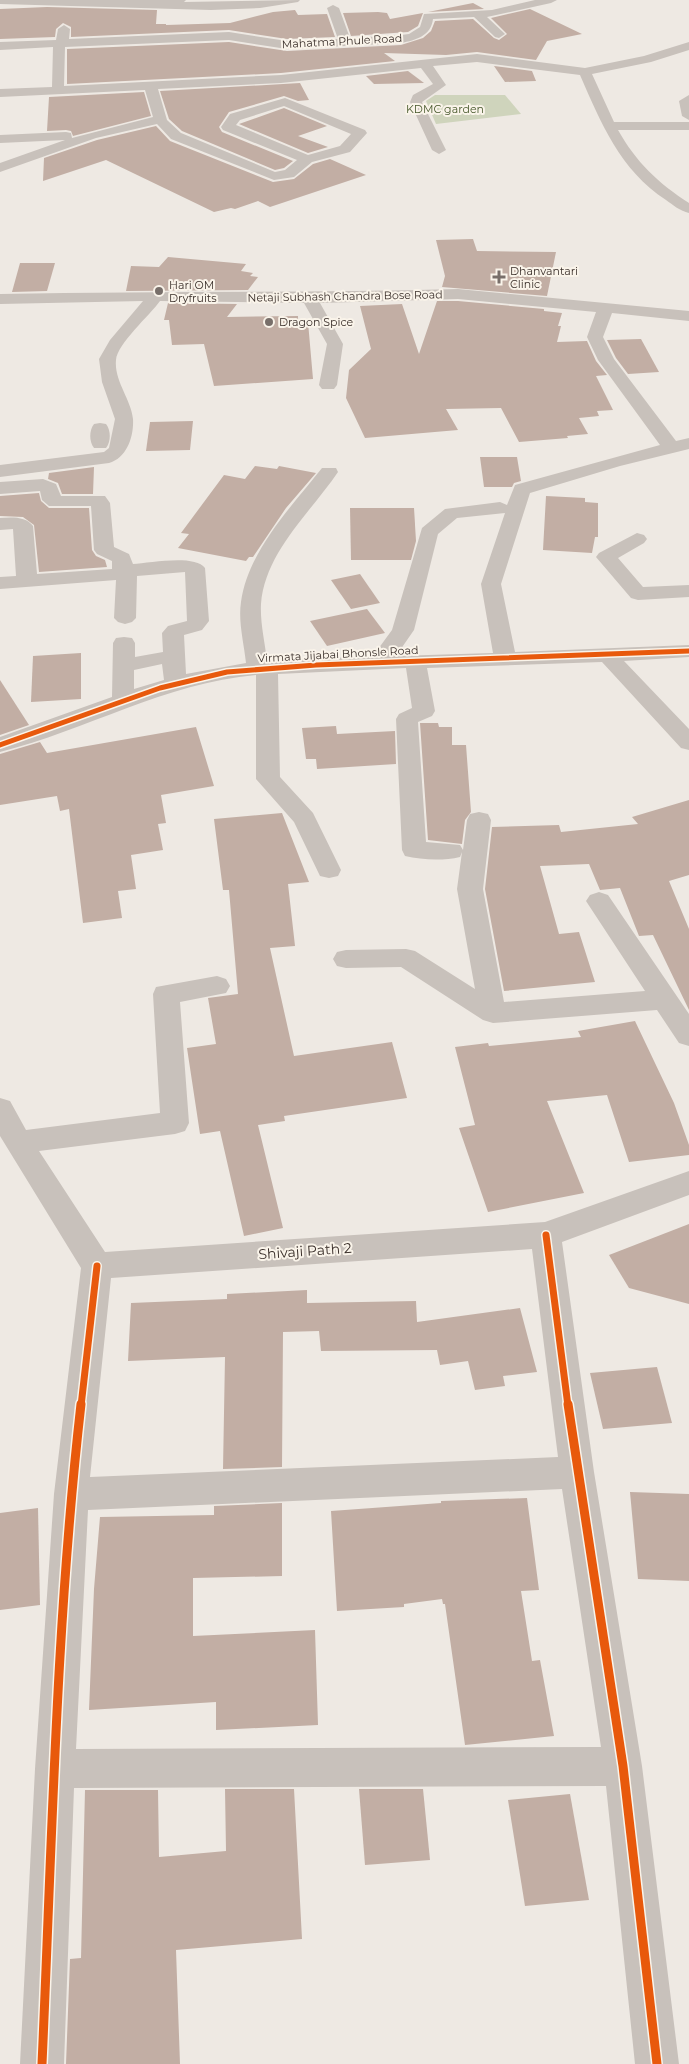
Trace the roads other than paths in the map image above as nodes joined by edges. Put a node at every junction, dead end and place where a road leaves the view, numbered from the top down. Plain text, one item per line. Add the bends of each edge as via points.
1 (180, 0) edge
2 (294, 0) edge
3 (438, 0) edge
4 (550, 0) edge
5 (0, 1) edge
6 (159, 4) junction
7 (333, 8) dead end
8 (477, 14) junction
9 (428, 16) junction
10 (54, 26) dead end
11 (173, 29) junction
12 (499, 34) dead end
13 (61, 41) junction
14 (345, 42) junction
15 (0, 46) edge
16 (689, 46) edge
17 (424, 63) junction
18 (585, 72) junction
19 (151, 86) junction
20 (58, 90) junction
21 (0, 93) edge
22 (689, 98) edge
23 (689, 116) edge
24 (159, 120) junction
25 (610, 126) junction
26 (689, 126) edge
27 (92, 135) junction
28 (0, 139) edge
29 (327, 141) dead end
30 (344, 149) junction
31 (439, 150) dead end
32 (307, 159) junction
33 (0, 168) edge
34 (686, 205) edge
35 (155, 296) junction
36 (0, 298) edge
37 (309, 298) junction
38 (606, 309) junction
39 (689, 316) edge
40 (328, 385) dead end
41 (120, 442) junction
42 (680, 445) edge
43 (0, 457) edge
44 (0, 471) edge
45 (329, 472) dead end
46 (0, 488) edge
47 (500, 508) dead end
48 (0, 524) edge
49 (637, 539) dead end
50 (27, 581) junction
51 (0, 583) edge
52 (689, 591) edge
53 (124, 618) dead end
54 (124, 643) dead end
55 (689, 651) edge
56 (607, 655) junction
57 (162, 658) dead end
58 (415, 660) junction
59 (505, 660) junction
60 (380, 662) junction
61 (124, 665) junction
62 (262, 668) junction
63 (175, 683) junction
64 (123, 700) junction
65 (689, 743) edge
66 (0, 745) edge
67 (479, 820) dead end
68 (450, 851) dead end
69 (328, 870) dead end
70 (600, 901) dead end
71 (346, 959) dead end
72 (217, 986) dead end
73 (666, 999) junction
74 (493, 1013) junction
75 (689, 1036) edge
76 (0, 1109) edge
77 (18, 1142) junction
78 (689, 1183) edge
79 (546, 1235) junction
80 (97, 1266) junction
81 (577, 1472) junction
82 (71, 1494) junction
83 (622, 1766) junction
84 (55, 1769) junction
85 (42, 2064) edge
86 (657, 2064) edge

1 - 6 street
2 - 6 street via 231,8
3 - 9 street, Mahatma Phule Road
4 - 8 street
5 - 6 street
6 - 11 street
7 - 14 street
8 - 9 street
8 - 12 street
9 - 14 street, Mahatma Phule Road via 426,28 413,38
10 - 13 street via 64,26
11 - 13 street, Mahatma Phule Road
11 - 14 street, Mahatma Phule Road via 247,37 276,44
13 - 15 street, Mahatma Phule Road via 22,41 23,45
13 - 20 street
16 - 18 street
17 - 18 street via 495,59
17 - 19 street via 344,74
17 - 31 street via 440,85 416,102
18 - 25 street
19 - 20 street
19 - 24 street
20 - 21 street
22 - 23 street via 684,101
24 - 27 street
24 - 32 street via 176,136 267,174 289,174
25 - 26 street
25 - 34 street via 642,173
27 - 28 street
27 - 33 street
29 - 30 street
30 - 32 street
30 - 32 street via 360,133 285,102 235,117 228,126
35 - 36 street, Netaji Subhash Chandra Bose Road
35 - 37 street, Netaji Subhash Chandra Bose Road
35 - 41 street via 107,360 124,419
37 - 38 street, Netaji Subhash Chandra Bose Road via 458,294
37 - 40 street via 335,344
38 - 39 street, Netaji Subhash Chandra Bose Road
38 - 42 street via 595,337 606,360
41 - 43 street via 100,436
41 - 44 street via 118,450 109,457
42 - 59 street via 522,489 491,584
45 - 62 street via 286,527 256,581 251,602
46 - 50 street via 43,485 49,488 52,500 56,502 98,500 104,550 122,558 123,567 114,575
47 - 60 street via 452,513 429,532 403,630
48 - 50 street via 23,526
49 - 52 street via 606,558 638,594
50 - 51 street
53 - 63 street via 127,574 131,570 195,568 198,622 173,633
54 - 61 street
55 - 56 street, Virmata Jijabai Bhonsle Road
56 - 59 street, Virmata Jijabai Bhonsle Road
56 - 65 street
57 - 61 street
58 - 59 street, Virmata Jijabai Bhonsle Road
58 - 60 street, Virmata Jijabai Bhonsle Road
58 - 68 street via 424,711 407,719 414,850
60 - 62 street, Virmata Jijabai Bhonsle Road
61 - 64 street
62 - 63 street, Virmata Jijabai Bhonsle Road
62 - 69 street via 268,779 304,819
63 - 64 street, Virmata Jijabai Bhonsle Road
64 - 66 street, Virmata Jijabai Bhonsle Road via 80,719
67 - 74 street via 470,889
70 - 73 street
71 - 74 street via 406,958
72 - 77 street via 166,994 175,1123
73 - 74 street
73 - 75 street
76 - 77 street
77 - 80 street
78 - 79 street, Shivaji Path 2
79 - 80 street, Shivaji Path 2
79 - 81 street
80 - 82 street
81 - 82 street
81 - 83 street
82 - 84 street
83 - 84 street
83 - 86 street
84 - 85 street

